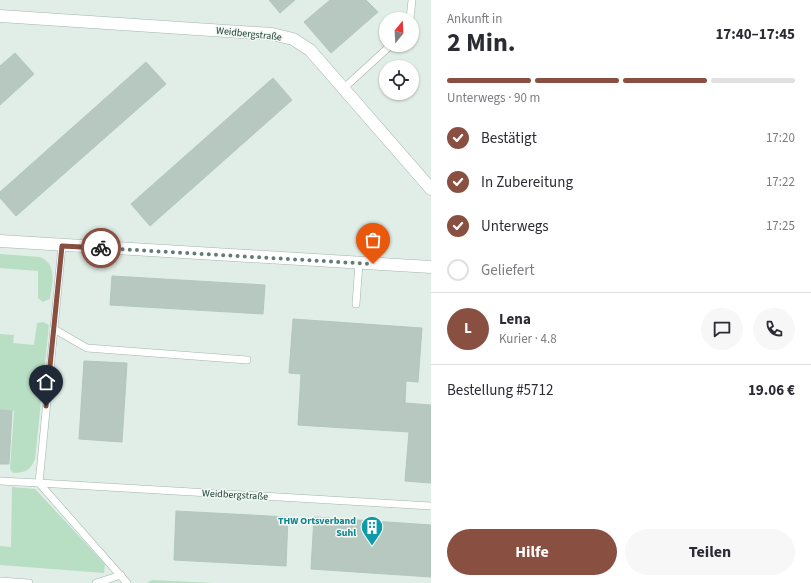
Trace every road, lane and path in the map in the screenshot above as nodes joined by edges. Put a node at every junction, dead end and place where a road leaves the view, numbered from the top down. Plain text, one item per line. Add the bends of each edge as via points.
1 (412, 0) edge
2 (411, 12) edge
3 (0, 16) edge
4 (383, 52) edge
5 (344, 88) junction
6 (431, 189) edge
7 (0, 242) edge
8 (62, 246) junction
9 (359, 263) junction
10 (431, 267) edge
11 (356, 304) dead end
12 (54, 329) junction
13 (247, 360) dead end
14 (0, 480) edge
15 (39, 483) junction
16 (431, 506) edge
17 (121, 575) junction
18 (0, 581) edge
19 (29, 583) edge
20 (96, 583) edge
21 (128, 583) edge

1 - 2 lane
3 - 5 street, Weidbergstraße via 272,34 293,39 310,50
4 - 5 lane
5 - 6 street, Weidbergstraße
7 - 8 street
8 - 9 street
8 - 12 lane
9 - 10 street
9 - 11 lane
12 - 13 lane via 87,348
12 - 15 lane
14 - 15 lane, Weidbergstraße
15 - 16 lane, Weidbergstraße
15 - 17 lane
17 - 20 lane
17 - 21 lane
18 - 19 lane

